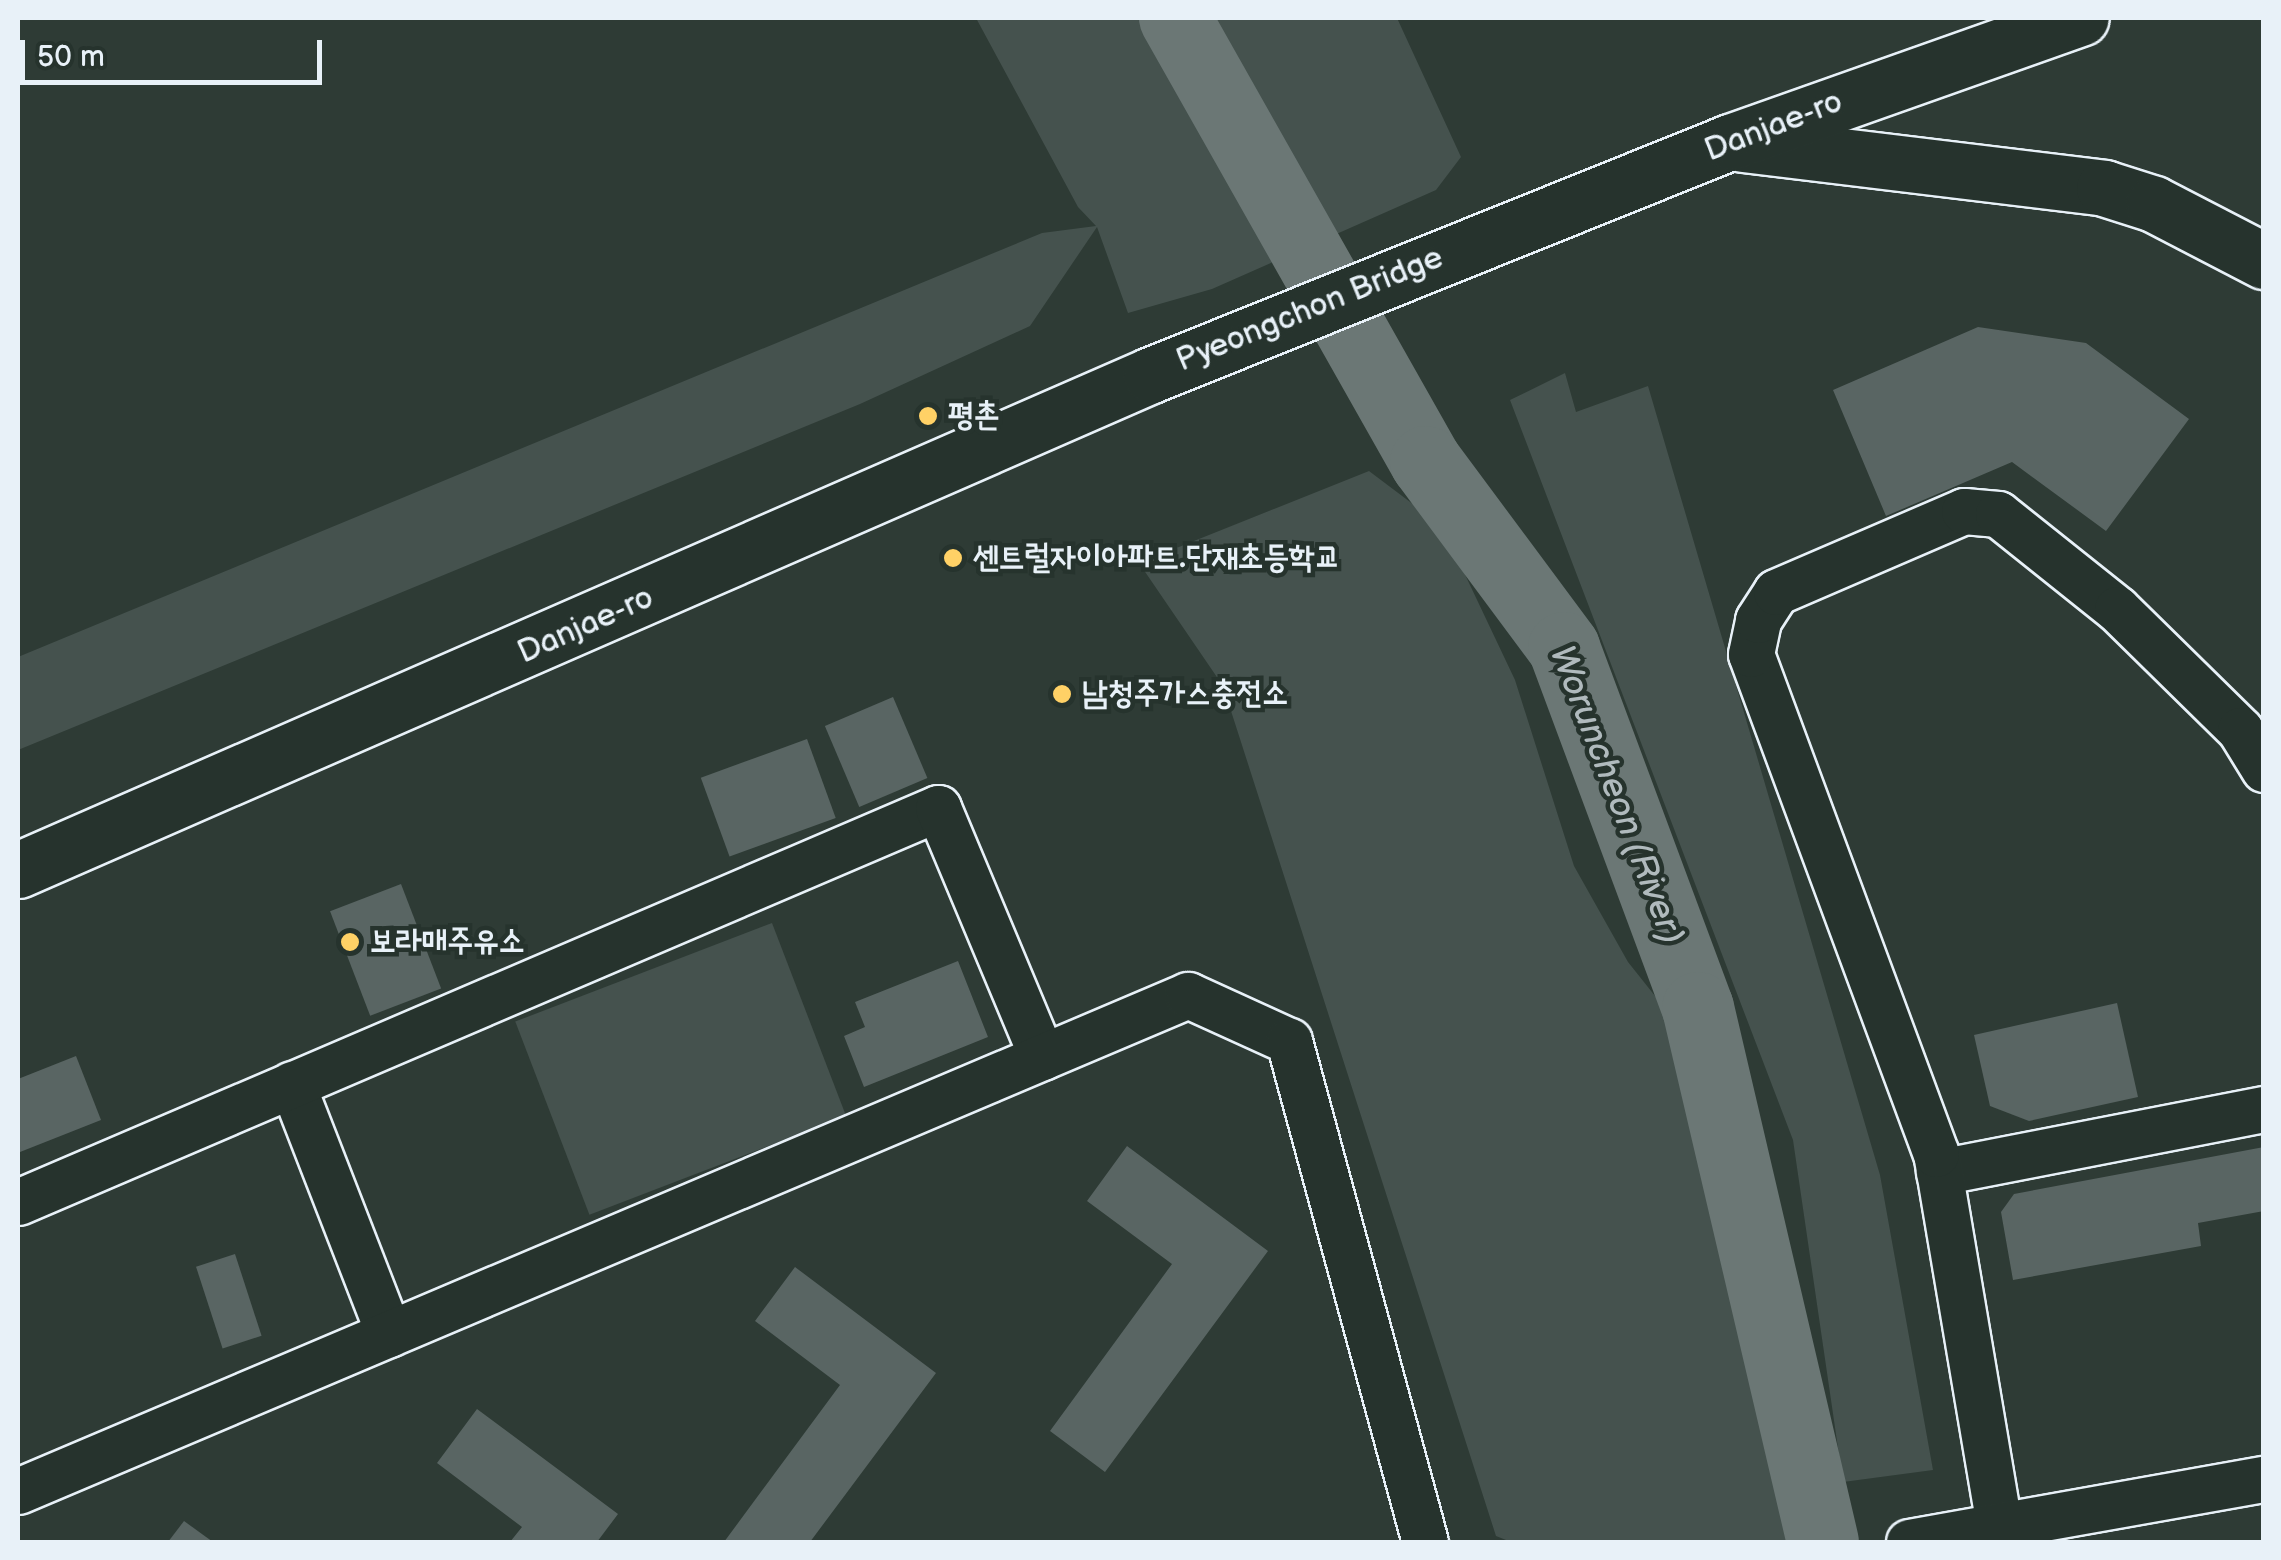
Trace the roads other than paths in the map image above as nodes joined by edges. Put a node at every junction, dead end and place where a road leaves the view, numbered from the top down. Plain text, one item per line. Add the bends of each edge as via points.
1 (1953, 18) edge
2 (2081, 18) edge
3 (1730, 142) junction
4 (1470, 246) joint
5 (2264, 260) edge
6 (1151, 375) joint
7 (2264, 770) edge
8 (18, 870) edge
9 (1042, 1057) junction
10 (292, 1084) junction
11 (2264, 1109) edge
12 (1939, 1172) junction
13 (18, 1202) edge
14 (389, 1334) junction
15 (2264, 1479) edge
16 (18, 1491) edge
17 (1999, 1525) junction
18 (1927, 1539) edge
19 (1425, 1542) edge

1 - 3 street
2 - 3 street, Danjae-ro
3 - 4 street, Danjae-ro
3 - 5 street via 2104,188 2154,204
4 - 6 street, Pyeongchon Bridge
6 - 8 street, Danjae-ro
7 - 12 street via 2240,730 2117,609 1998,514 1964,511 1776,592 1758,620 1751,654
9 - 10 street via 938,808
9 - 14 street
9 - 19 street via 1188,995 1289,1040
10 - 13 street
10 - 14 street
11 - 12 street
12 - 17 street
14 - 16 street
15 - 17 street
17 - 18 street

